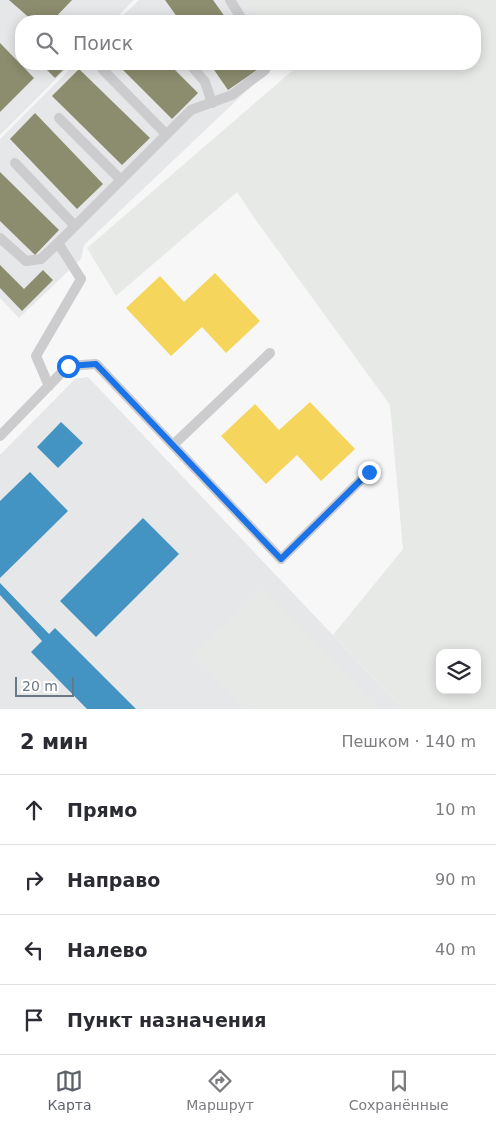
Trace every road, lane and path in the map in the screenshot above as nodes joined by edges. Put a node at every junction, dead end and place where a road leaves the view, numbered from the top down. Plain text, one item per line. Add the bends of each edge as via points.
1 (230, 0) edge
2 (239, 15) edge
3 (103, 70) dead end
4 (195, 70) edge
5 (265, 70) edge
6 (212, 102) junction
7 (58, 118) dead end
8 (166, 134) junction
9 (15, 164) dead end
10 (121, 180) junction
11 (75, 226) junction
12 (0, 238) edge
13 (58, 243) junction
14 (270, 354) dead end
15 (49, 386) junction
16 (0, 436) edge
17 (173, 445) junction
18 (369, 472) dead end

1 - 2 lane
3 - 8 lane
4 - 6 lane via 206,82
5 - 6 lane via 232,95
6 - 8 lane via 191,110
7 - 10 lane
8 - 10 lane
9 - 11 lane
10 - 11 lane
11 - 13 lane
12 - 13 lane via 26,261 41,259
13 - 15 lane via 80,279 36,356
14 - 17 lane
15 - 16 lane
15 - 17 lane via 68,366 96,364
17 - 18 lane via 281,559

